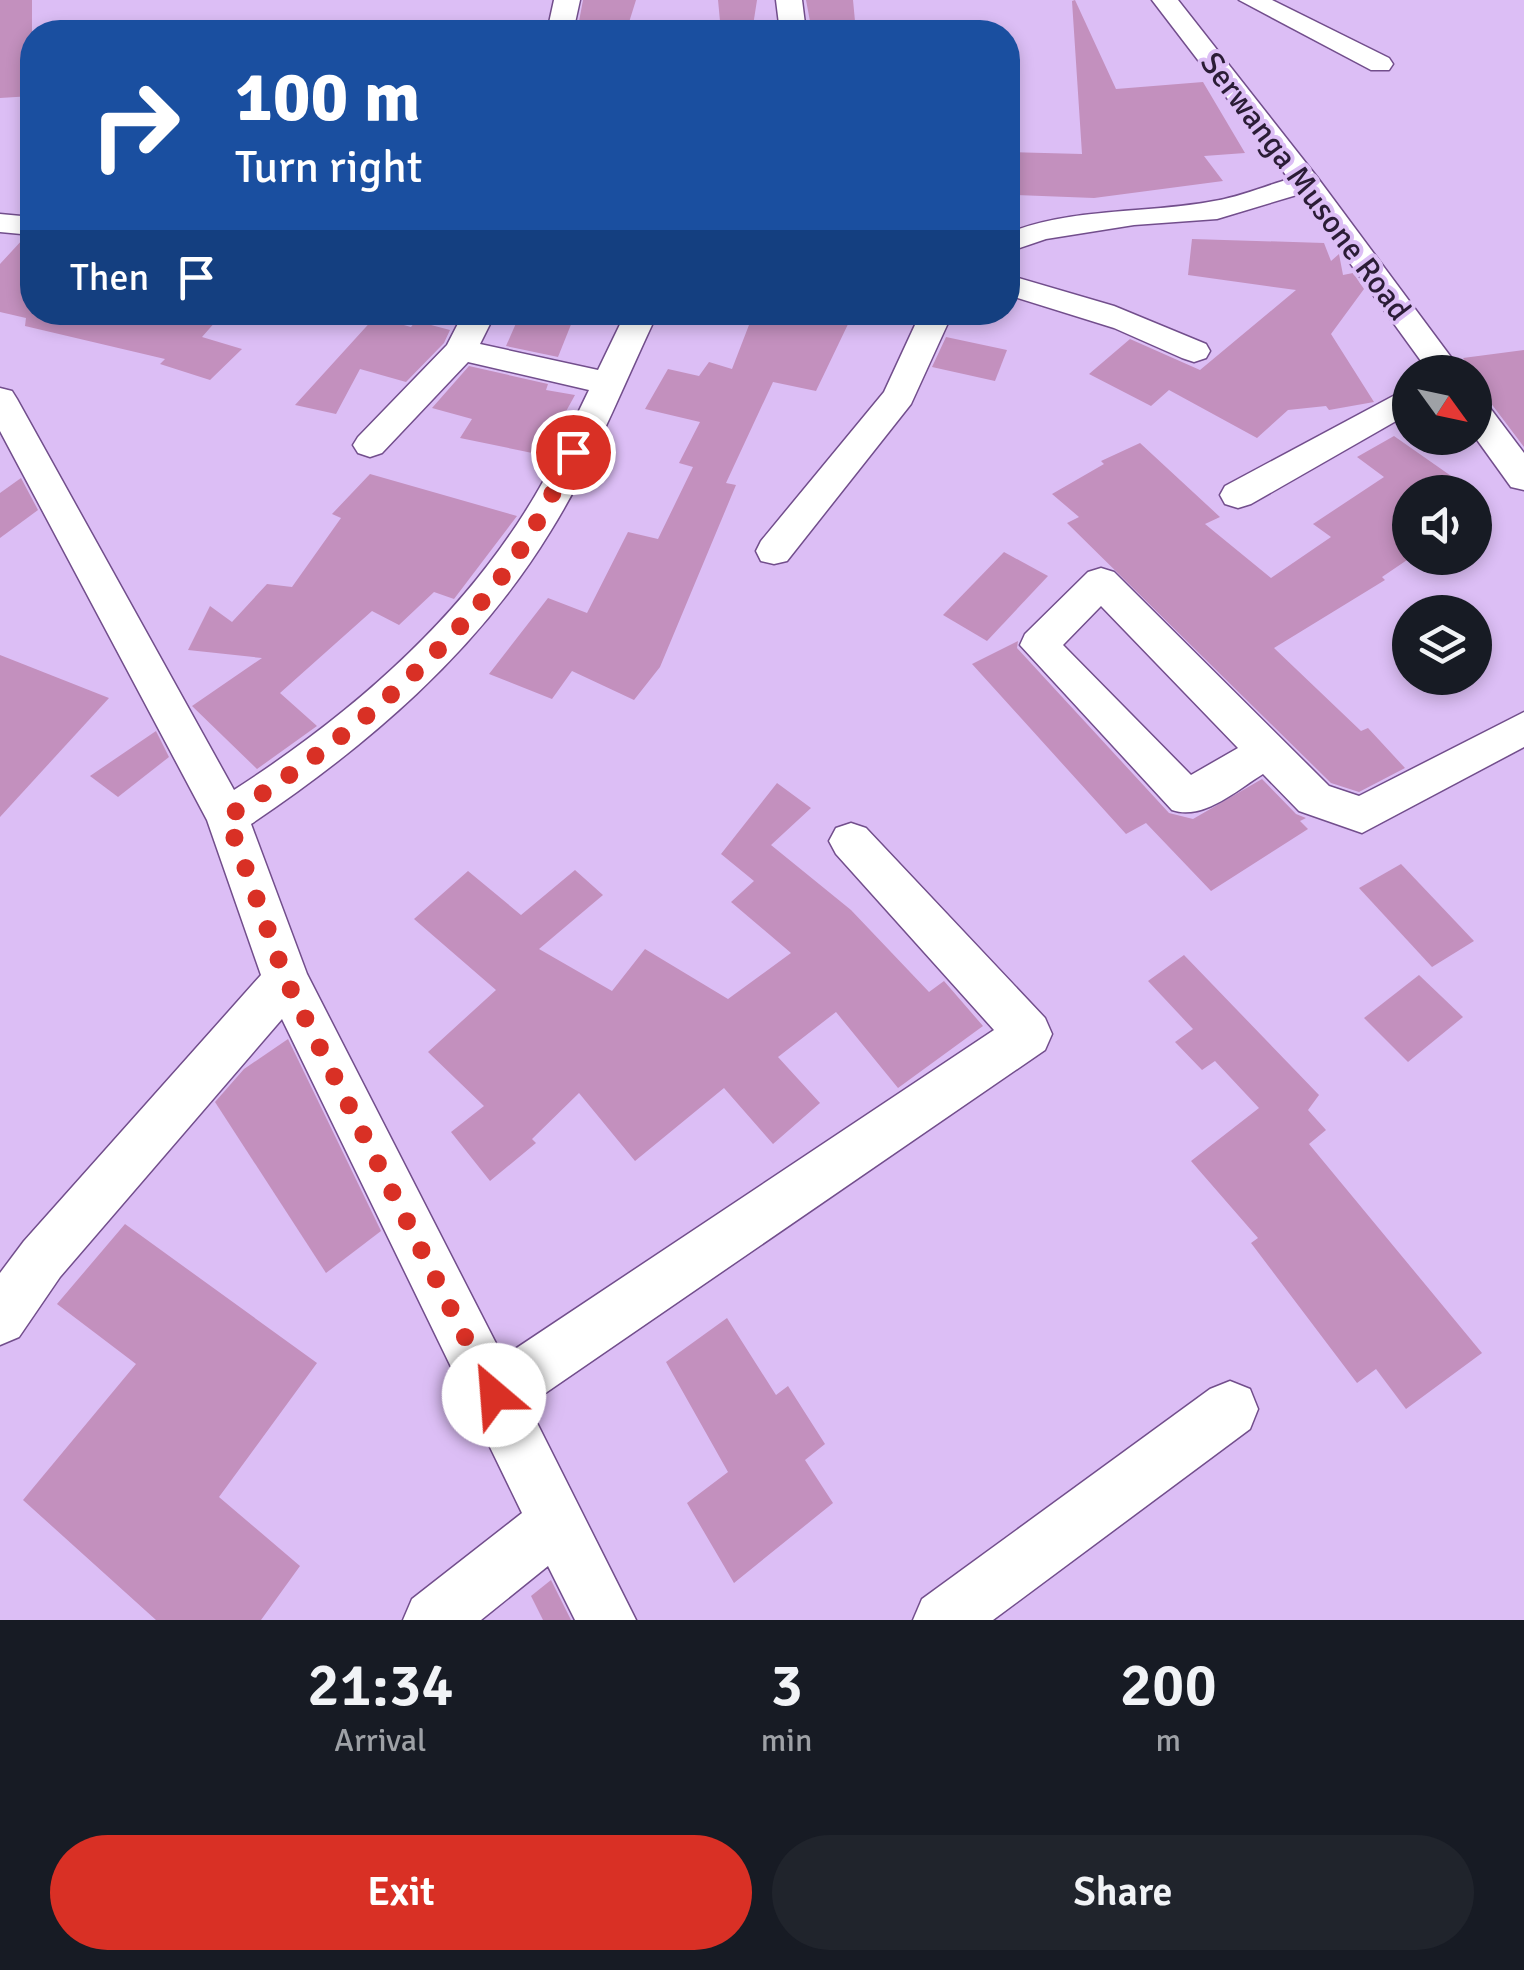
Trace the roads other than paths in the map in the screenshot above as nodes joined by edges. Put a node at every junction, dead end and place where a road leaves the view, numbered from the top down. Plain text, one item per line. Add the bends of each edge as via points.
1 (1165, 0) edge
2 (1252, 0) edge
3 (1380, 64) dead end
4 (1307, 183) junction
5 (1020, 238) edge
6 (1020, 288) edge
7 (474, 325) edge
8 (636, 325) edge
9 (931, 325) edge
10 (461, 350) junction
11 (1194, 350) dead end
12 (1433, 355) edge
13 (607, 383) junction
14 (0, 398) edge
15 (1392, 408) edge
16 (1492, 435) edge
17 (370, 445) dead end
18 (1524, 478) edge
19 (1238, 495) dead end
20 (774, 551) dead end
21 (1524, 728) edge
22 (1267, 751) junction
23 (227, 817) junction
24 (851, 841) dead end
25 (286, 980) junction
26 (0, 1318) edge
27 (494, 1395) junction
28 (1230, 1410) dead end
29 (557, 1522) junction
30 (433, 1620) edge
31 (606, 1620) edge
32 (943, 1620) edge

1 - 4 street, Serwanga Musone Road
2 - 3 street
4 - 5 street via 1216,210 1134,216
4 - 12 street, Serwanga Musone Road
6 - 11 street via 1155,330
7 - 10 street
8 - 13 street
9 - 20 street via 899,396
10 - 13 street
10 - 17 street
13 - 23 street via 539,520 452,635 302,769
14 - 23 street
15 - 19 street
16 - 18 street
21 - 22 street via 1362,815 1314,799
22 - 22 street via 1101,582 1040,645 1187,798
23 - 25 street
24 - 27 street via 1028,1034
25 - 26 street via 42,1260
25 - 27 street
27 - 29 street
28 - 32 street
29 - 30 street
29 - 31 street

